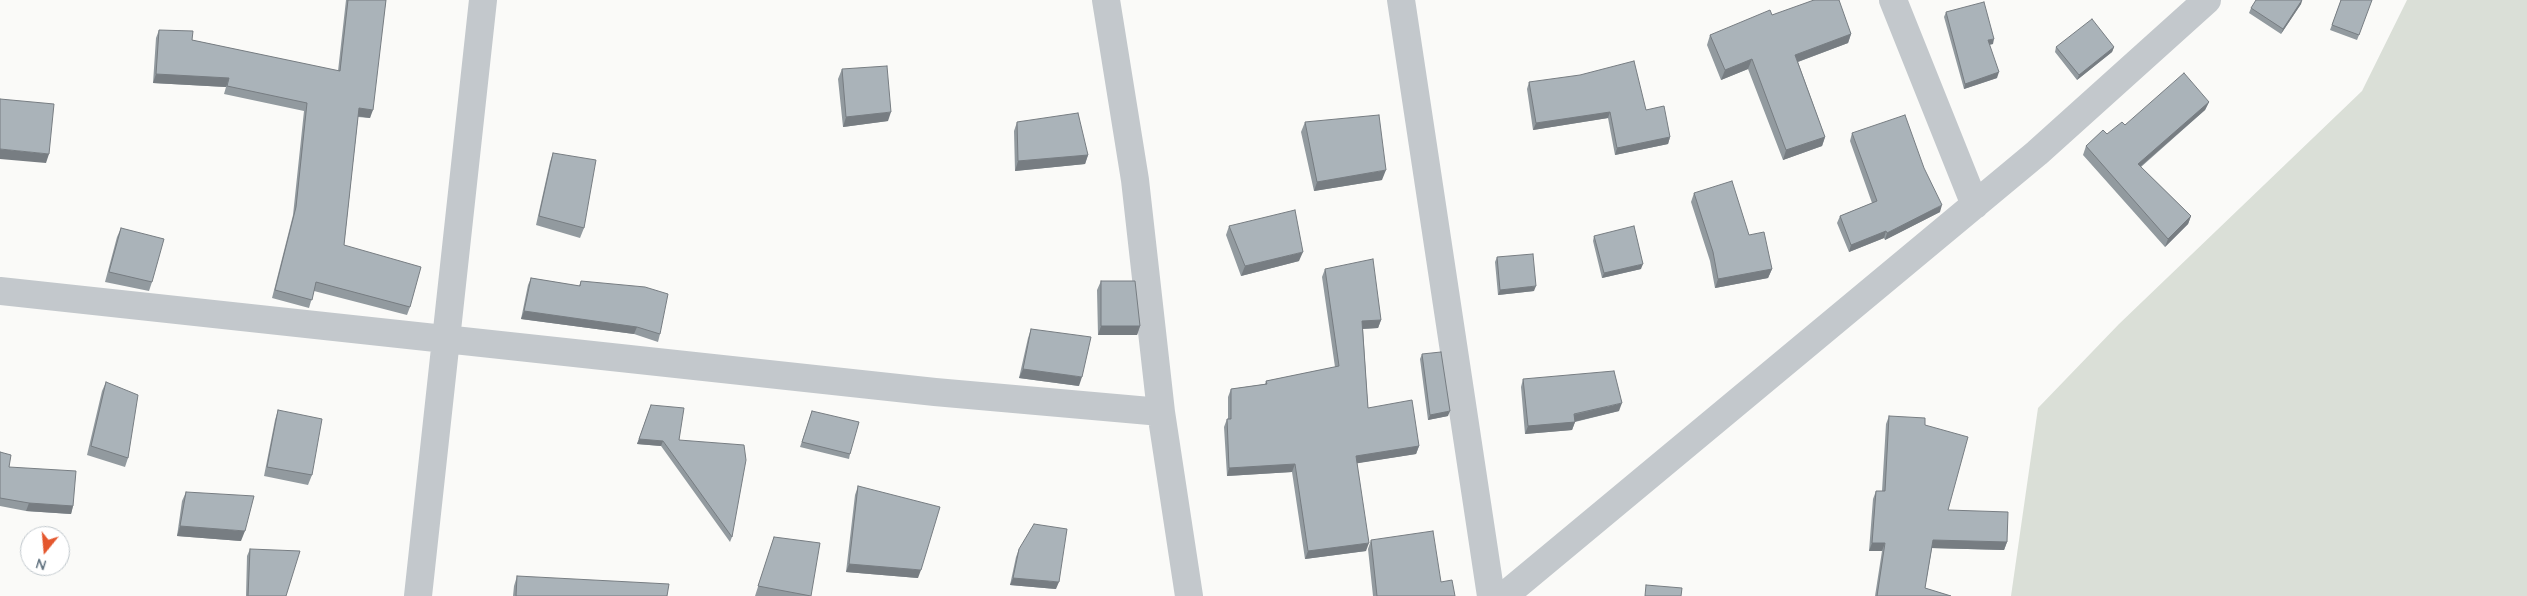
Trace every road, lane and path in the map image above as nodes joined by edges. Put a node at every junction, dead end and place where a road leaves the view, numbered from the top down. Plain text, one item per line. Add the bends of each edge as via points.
1 (483, 0) edge
2 (1106, 0) edge
3 (1401, 0) edge
4 (1893, 0) edge
5 (2208, 0) edge
6 (1975, 205) junction
7 (0, 291) edge
8 (445, 338) junction
9 (1161, 412) junction
10 (418, 596) edge
11 (1189, 596) edge
12 (1491, 596) edge
13 (1504, 596) edge

1 - 8 street
2 - 9 street via 1135,180
3 - 12 street
4 - 6 street
5 - 6 street
6 - 13 street
7 - 8 street
8 - 9 street
8 - 10 street
9 - 11 street

